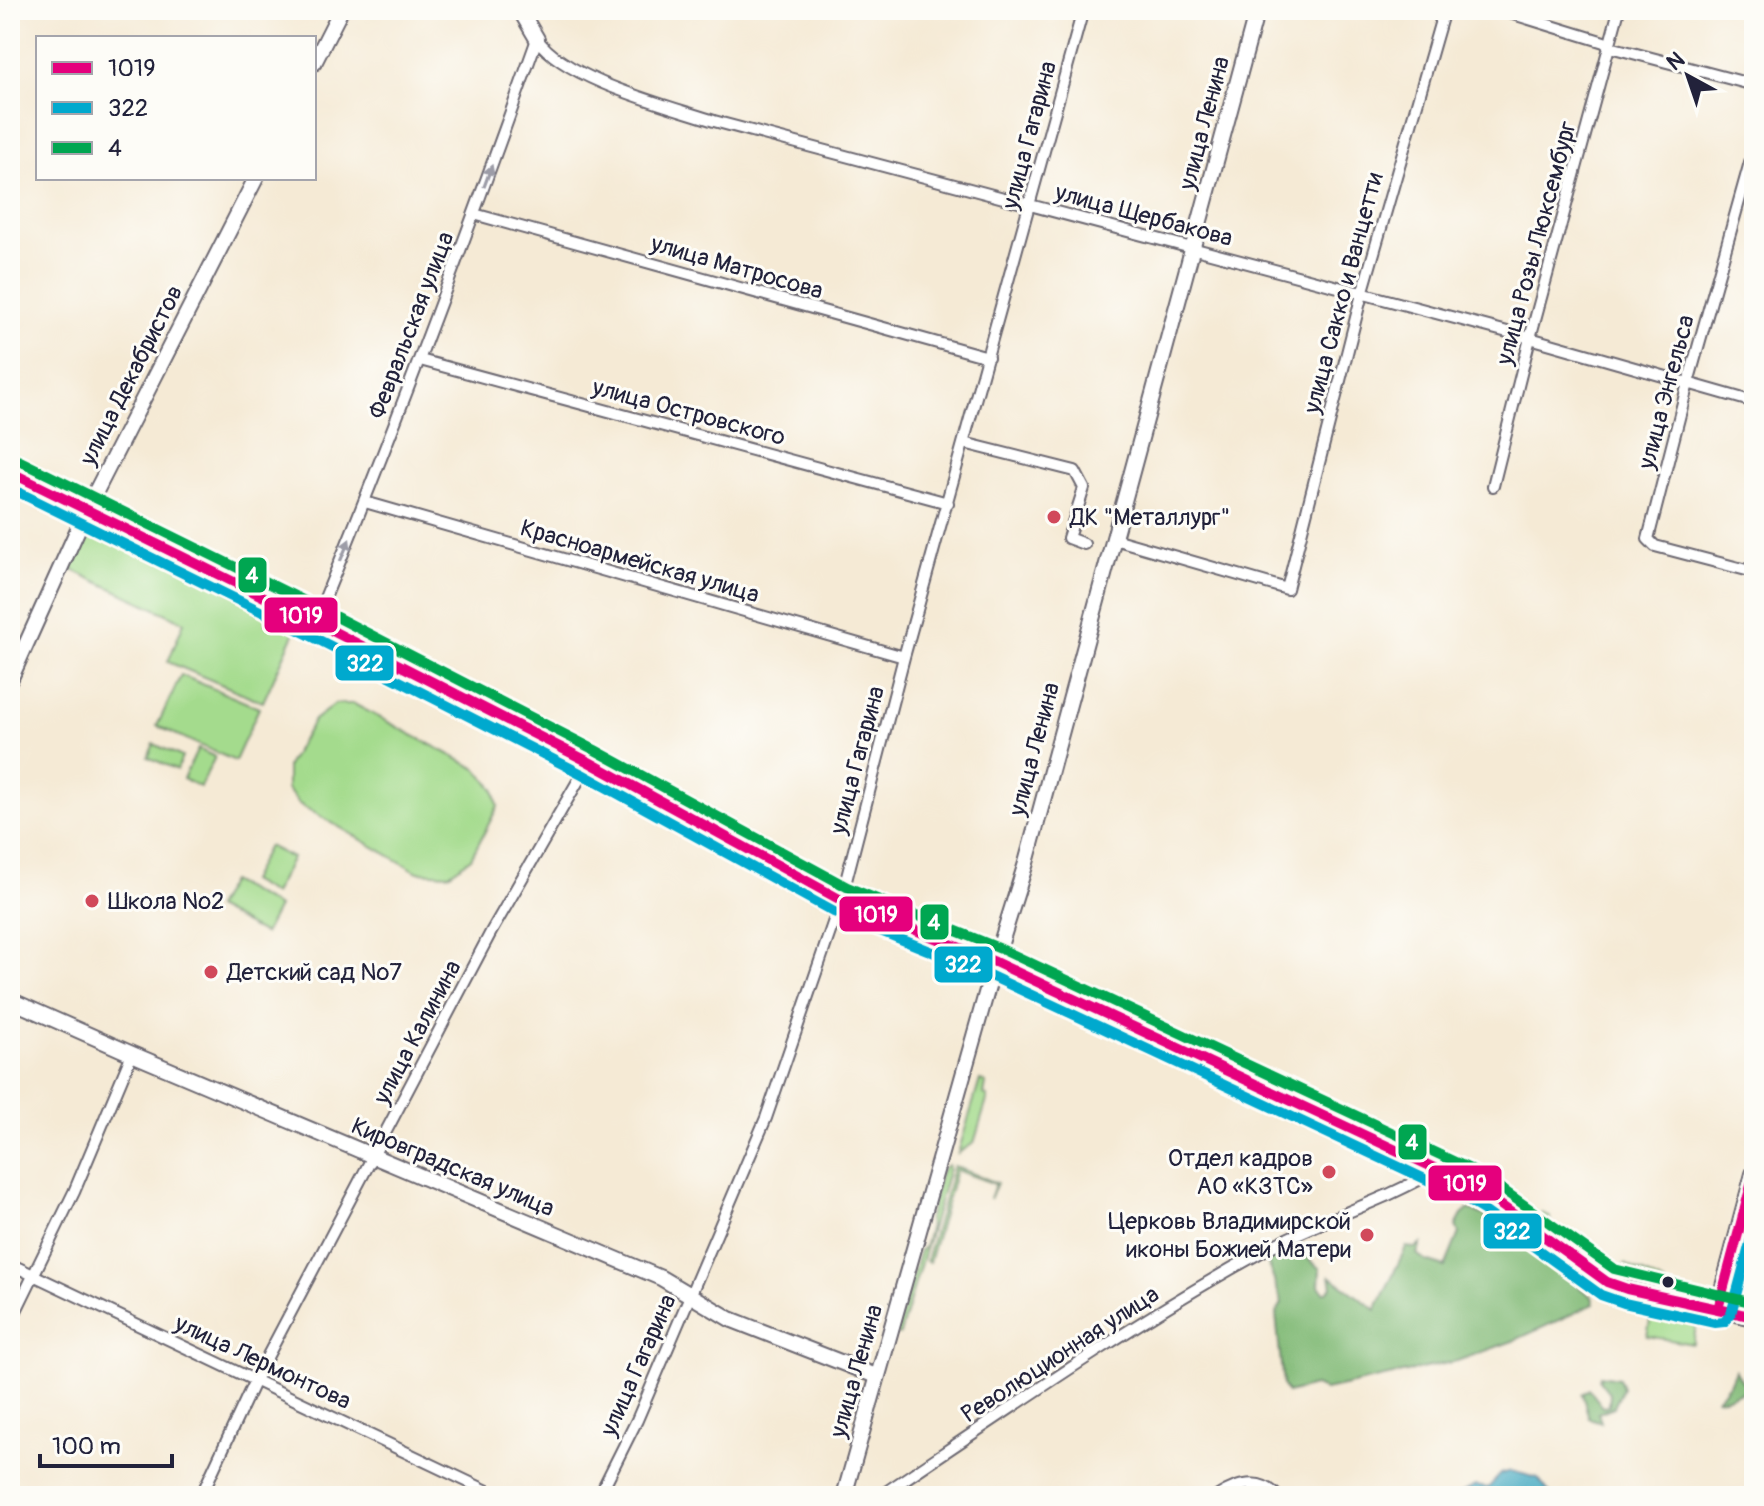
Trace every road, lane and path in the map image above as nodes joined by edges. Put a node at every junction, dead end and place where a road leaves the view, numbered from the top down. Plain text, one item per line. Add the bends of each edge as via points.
1 (341, 10) edge
2 (520, 10) edge
3 (1083, 10) edge
4 (1257, 10) edge
5 (1444, 10) edge
6 (1500, 10) edge
7 (1619, 10) edge
8 (537, 39) junction
9 (1610, 47) junction
10 (316, 59) edge
11 (1754, 85) edge
12 (1754, 148) edge
13 (255, 180) edge
14 (1031, 204) junction
15 (474, 214) junction
16 (1193, 249) junction
17 (1362, 294) junction
18 (1530, 338) junction
19 (988, 357) junction
20 (420, 360) junction
21 (1688, 383) junction
22 (1754, 402) edge
23 (964, 443) junction
24 (10, 472) edge
25 (1493, 486) dead end
26 (365, 502) junction
27 (948, 503) junction
28 (87, 509) junction
29 (1114, 539) junction
30 (1084, 544) dead end
31 (1754, 572) edge
32 (315, 622) junction
33 (904, 657) junction
34 (10, 680) edge
35 (589, 762) junction
36 (841, 900) junction
37 (995, 962) junction
38 (10, 1000) edge
39 (132, 1054) junction
40 (373, 1157) junction
41 (1438, 1169) junction
42 (1754, 1174) edge
43 (10, 1264) edge
44 (33, 1275) junction
45 (690, 1297) junction
46 (1718, 1309) junction
47 (1754, 1317) edge
48 (10, 1323) edge
49 (876, 1376) junction
50 (255, 1380) junction
51 (201, 1496) edge
52 (498, 1496) edge
53 (599, 1496) edge
54 (844, 1496) edge
55 (880, 1496) edge
56 (1218, 1496) edge
57 (1277, 1496) edge

1 - 10 main road
2 - 8 main road
3 - 14 street, улица Гагарина
4 - 16 main road, улица Ленина
5 - 17 street, улица Сакко и Ванцетти
6 - 9 street
7 - 9 street, улица Розы Люксембург
8 - 14 street, улица Щербакова via 568,67 714,121
15 -> 8 street, Февральская улица
9 - 11 street
9 - 18 street, улица Розы Люксембург
12 - 21 street, улица Энгельса
13 - 28 main road, улица Декабристов
14 - 16 street, улица Щербакова
14 - 19 street, улица Гагарина
15 - 19 street, улица Матросова
15 - 20 street, Февральская улица
16 - 17 street, улица Щербакова
16 - 29 main road, улица Ленина
17 - 18 street, улица Щербакова
17 - 29 street, улица Сакко и Ванцетти via 1287,589
18 - 21 street, улица Щербакова
18 - 25 street, улица Розы Люксембург
19 - 23 street, улица Гагарина
20 - 26 street, Февральская улица
20 - 27 street, улица Островского
21 - 22 street, улица Щербакова
21 - 31 street, улица Энгельса via 1648,539 1655,546
23 - 27 street, улица Гагарина
23 - 30 street via 1075,471 1084,488 1068,538
24 - 28 main road
32 -> 26 street, Февральская улица
26 - 33 street, Красноармейская улица
27 - 33 street, улица Гагарина
28 - 32 main road
28 - 34 main road, улица Декабристов
29 - 37 main road, улица Ленина
32 - 35 main road
33 - 36 street, улица Гагарина
35 - 36 main road
35 - 40 street, улица Калинина via 491,932
36 - 37 main road
36 - 45 street, улица Гагарина via 766,1118
37 - 41 main road
37 - 49 main road, улица Ленина
38 - 39 main road, Кировградская улица
39 - 40 main road, Кировградская улица
39 - 44 street
40 - 45 main road, Кировградская улица via 661,1278
40 - 50 street, улица Калинина
41 - 46 main road via 1491,1198 1607,1282
41 - 55 street, Революционная улица via 1279,1243 1205,1285
42 - 46 main road
43 - 44 street, улица Лермонтова
44 - 48 street
44 - 50 street, улица Лермонтова
45 - 49 main road, Кировградская улица via 730,1319
45 - 53 street, улица Гагарина
46 - 47 main road
49 - 54 main road, улица Ленина
50 - 51 street, улица Калинина
50 - 52 street, улица Лермонтова
56 - 57 street via 1238,1484 1268,1488

